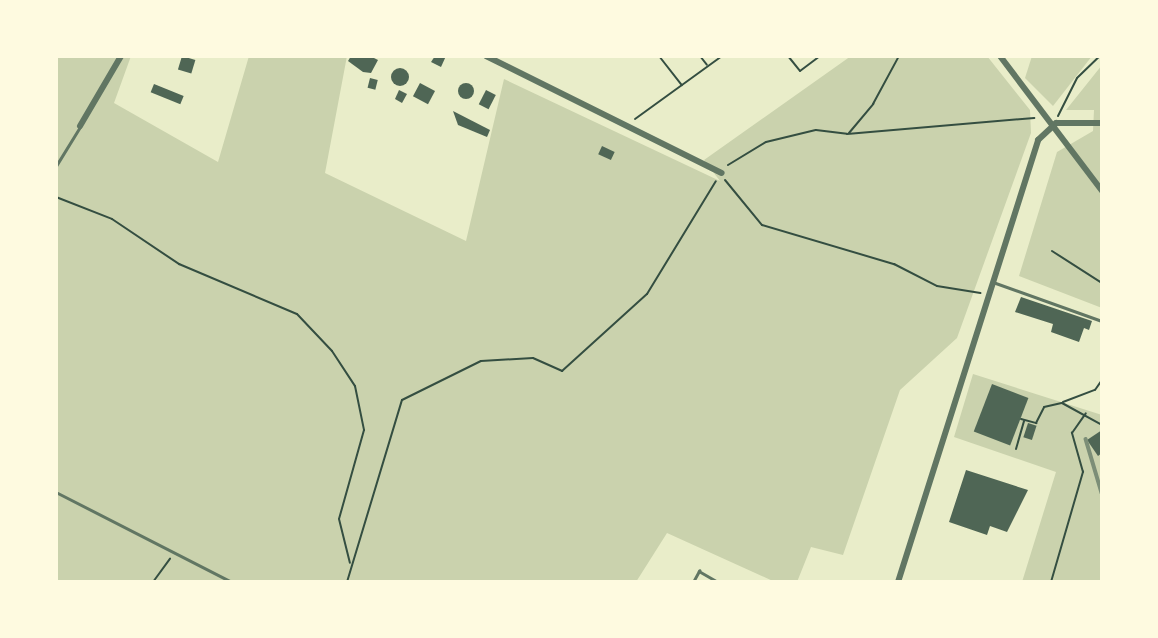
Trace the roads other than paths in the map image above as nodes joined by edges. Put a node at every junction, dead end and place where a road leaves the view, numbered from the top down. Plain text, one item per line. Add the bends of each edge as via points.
1 (121, 56) edge
2 (486, 56) edge
3 (1000, 56) edge
4 (1056, 123) junction
5 (1102, 123) edge
6 (80, 126) joint
7 (56, 166) edge
8 (722, 173) road end
9 (1102, 191) edge
10 (993, 282) junction
11 (1102, 321) edge
12 (56, 492) edge
13 (232, 582) edge
14 (693, 582) edge
15 (718, 582) edge
16 (898, 582) edge

1 - 6 street
2 - 8 street
3 - 4 street
4 - 5 street
4 - 9 street
4 - 10 street via 1038,140
6 - 7 lane
10 - 11 lane
10 - 16 street
12 - 13 lane
14 - 15 lane via 699,571

